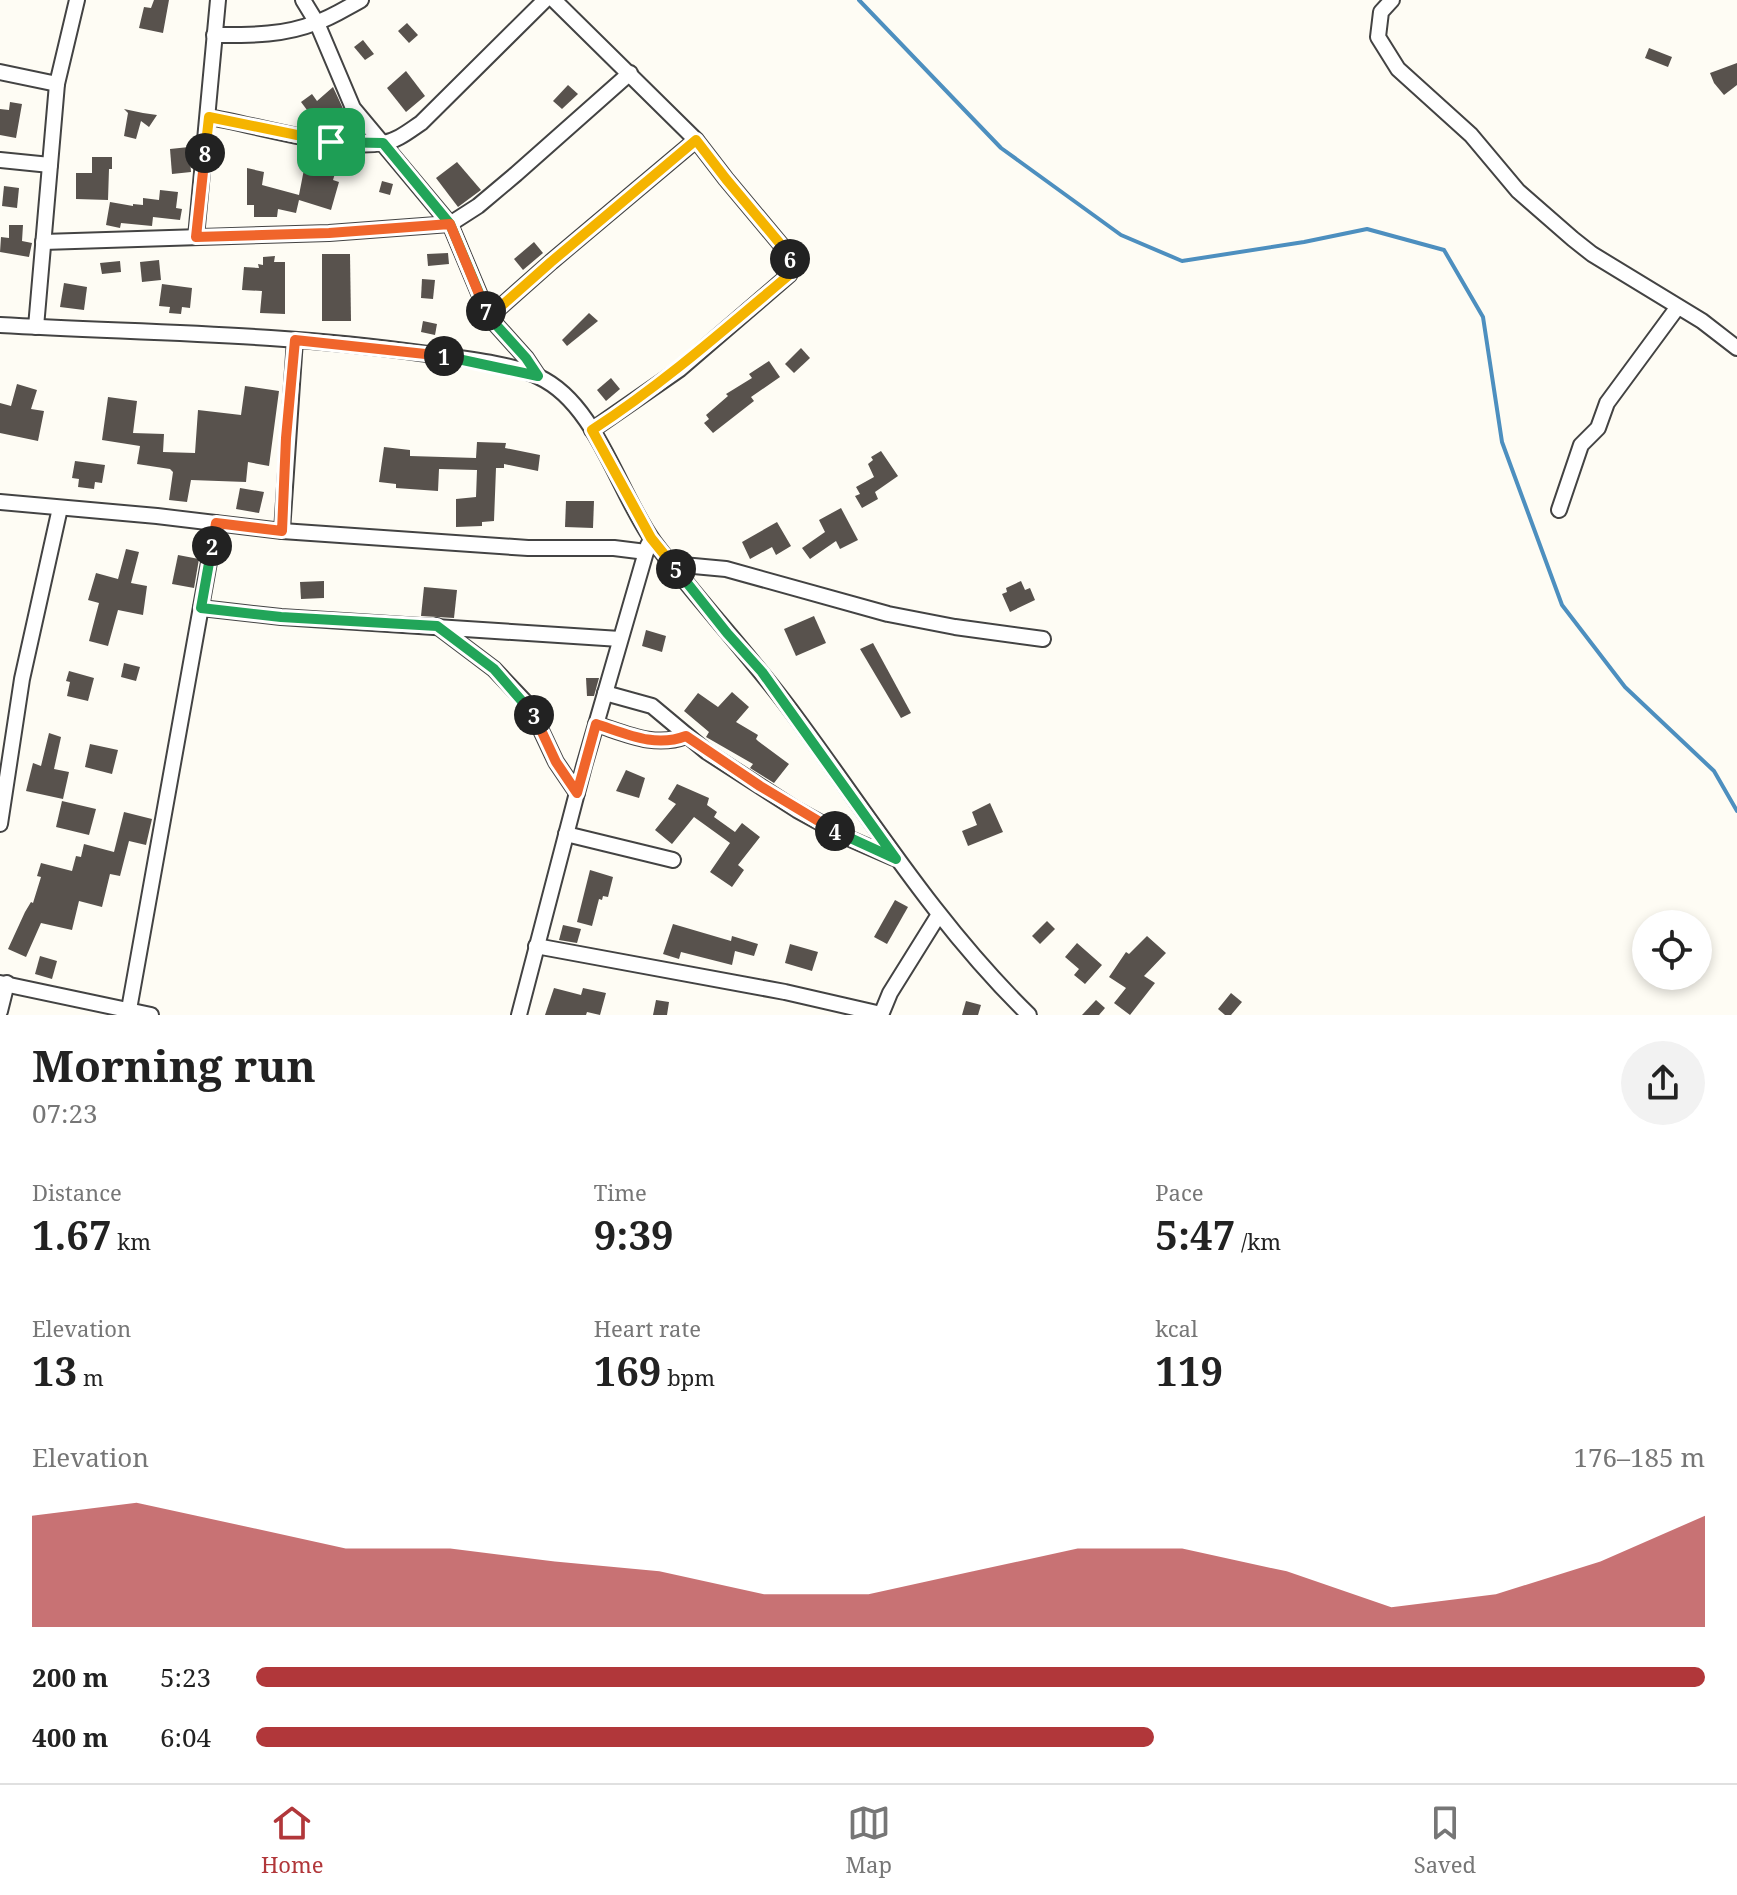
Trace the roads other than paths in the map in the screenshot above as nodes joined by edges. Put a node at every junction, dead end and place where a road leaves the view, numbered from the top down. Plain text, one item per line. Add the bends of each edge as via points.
1 (77, 0) edge
2 (218, 0) edge
3 (303, 0) edge
4 (361, 0) edge
5 (545, 0) edge
6 (554, 0) edge
7 (1392, 0) edge
8 (317, 23) junction
9 (214, 35) junction
10 (0, 72) edge
11 (630, 73) junction
12 (57, 84) junction
13 (209, 117) junction
14 (696, 140) junction
15 (383, 143) junction
16 (0, 160) edge
17 (50, 165) junction
18 (450, 224) junction
19 (196, 237) junction
20 (43, 242) junction
21 (1677, 308) junction
22 (489, 317) junction
23 (0, 325) edge
24 (36, 327) junction
25 (295, 340) junction
26 (1737, 348) edge
27 (538, 376) junction
28 (592, 430) junction
29 (0, 502) edge
30 (60, 508) junction
31 (1559, 510) dead end
32 (216, 523) junction
33 (282, 531) junction
34 (649, 545) junction
35 (672, 564) junction
36 (201, 608) junction
37 (437, 626) junction
38 (620, 639) junction
39 (1043, 639) dead end
40 (605, 693) junction
41 (596, 724) junction
42 (686, 736) junction
43 (577, 793) junction
44 (0, 823) edge
45 (566, 834) junction
46 (896, 859) junction
47 (673, 860) dead end
48 (938, 916) junction
49 (536, 946) junction
50 (3, 983) edge
51 (0, 1011) edge
52 (129, 1013) edge
53 (151, 1015) edge
54 (519, 1015) edge
55 (881, 1015) edge
56 (1029, 1015) edge

1 - 12 street
2 - 9 street
3 - 8 street
4 - 8 street
5 - 15 street via 421,123
6 - 11 street
7 - 21 street via 1381,12 1378,37 1398,69 1573,239
8 - 9 street via 261,35
8 - 15 street via 353,108
9 - 13 street
10 - 12 street
11 - 14 street
11 - 18 street via 478,206
12 - 17 street
13 - 15 street via 331,142
13 - 19 street
14 - 22 street
14 - 28 street via 782,246 793,270 680,369
15 - 18 street
16 - 17 street
17 - 20 street
18 - 19 street
18 - 22 street
19 - 20 street
20 - 24 street
21 - 26 street
21 - 31 street via 1607,403 1598,428 1581,445
22 - 27 street
23 - 24 street
24 - 25 street
25 - 27 street via 458,358
25 - 33 street
27 - 28 street via 571,401
28 - 34 street
29 - 30 street
30 - 32 street
30 - 44 street via 22,679
32 - 33 street
32 - 36 street
33 - 34 street via 528,548
34 - 35 street
34 - 38 street
35 - 39 street via 726,569 888,614
35 - 46 street via 785,703
36 - 37 street
36 - 52 street
37 - 38 street
37 - 43 street via 494,669 530,707
38 - 40 street
40 - 41 street
40 - 42 street via 652,706
41 - 42 street via 659,742
41 - 43 street
42 - 46 street via 820,824
43 - 45 street
45 - 47 street
45 - 49 street
46 - 48 street
48 - 55 street
48 - 56 street
49 - 54 street
49 - 55 street
50 - 51 street
50 - 52 street
52 - 53 street

